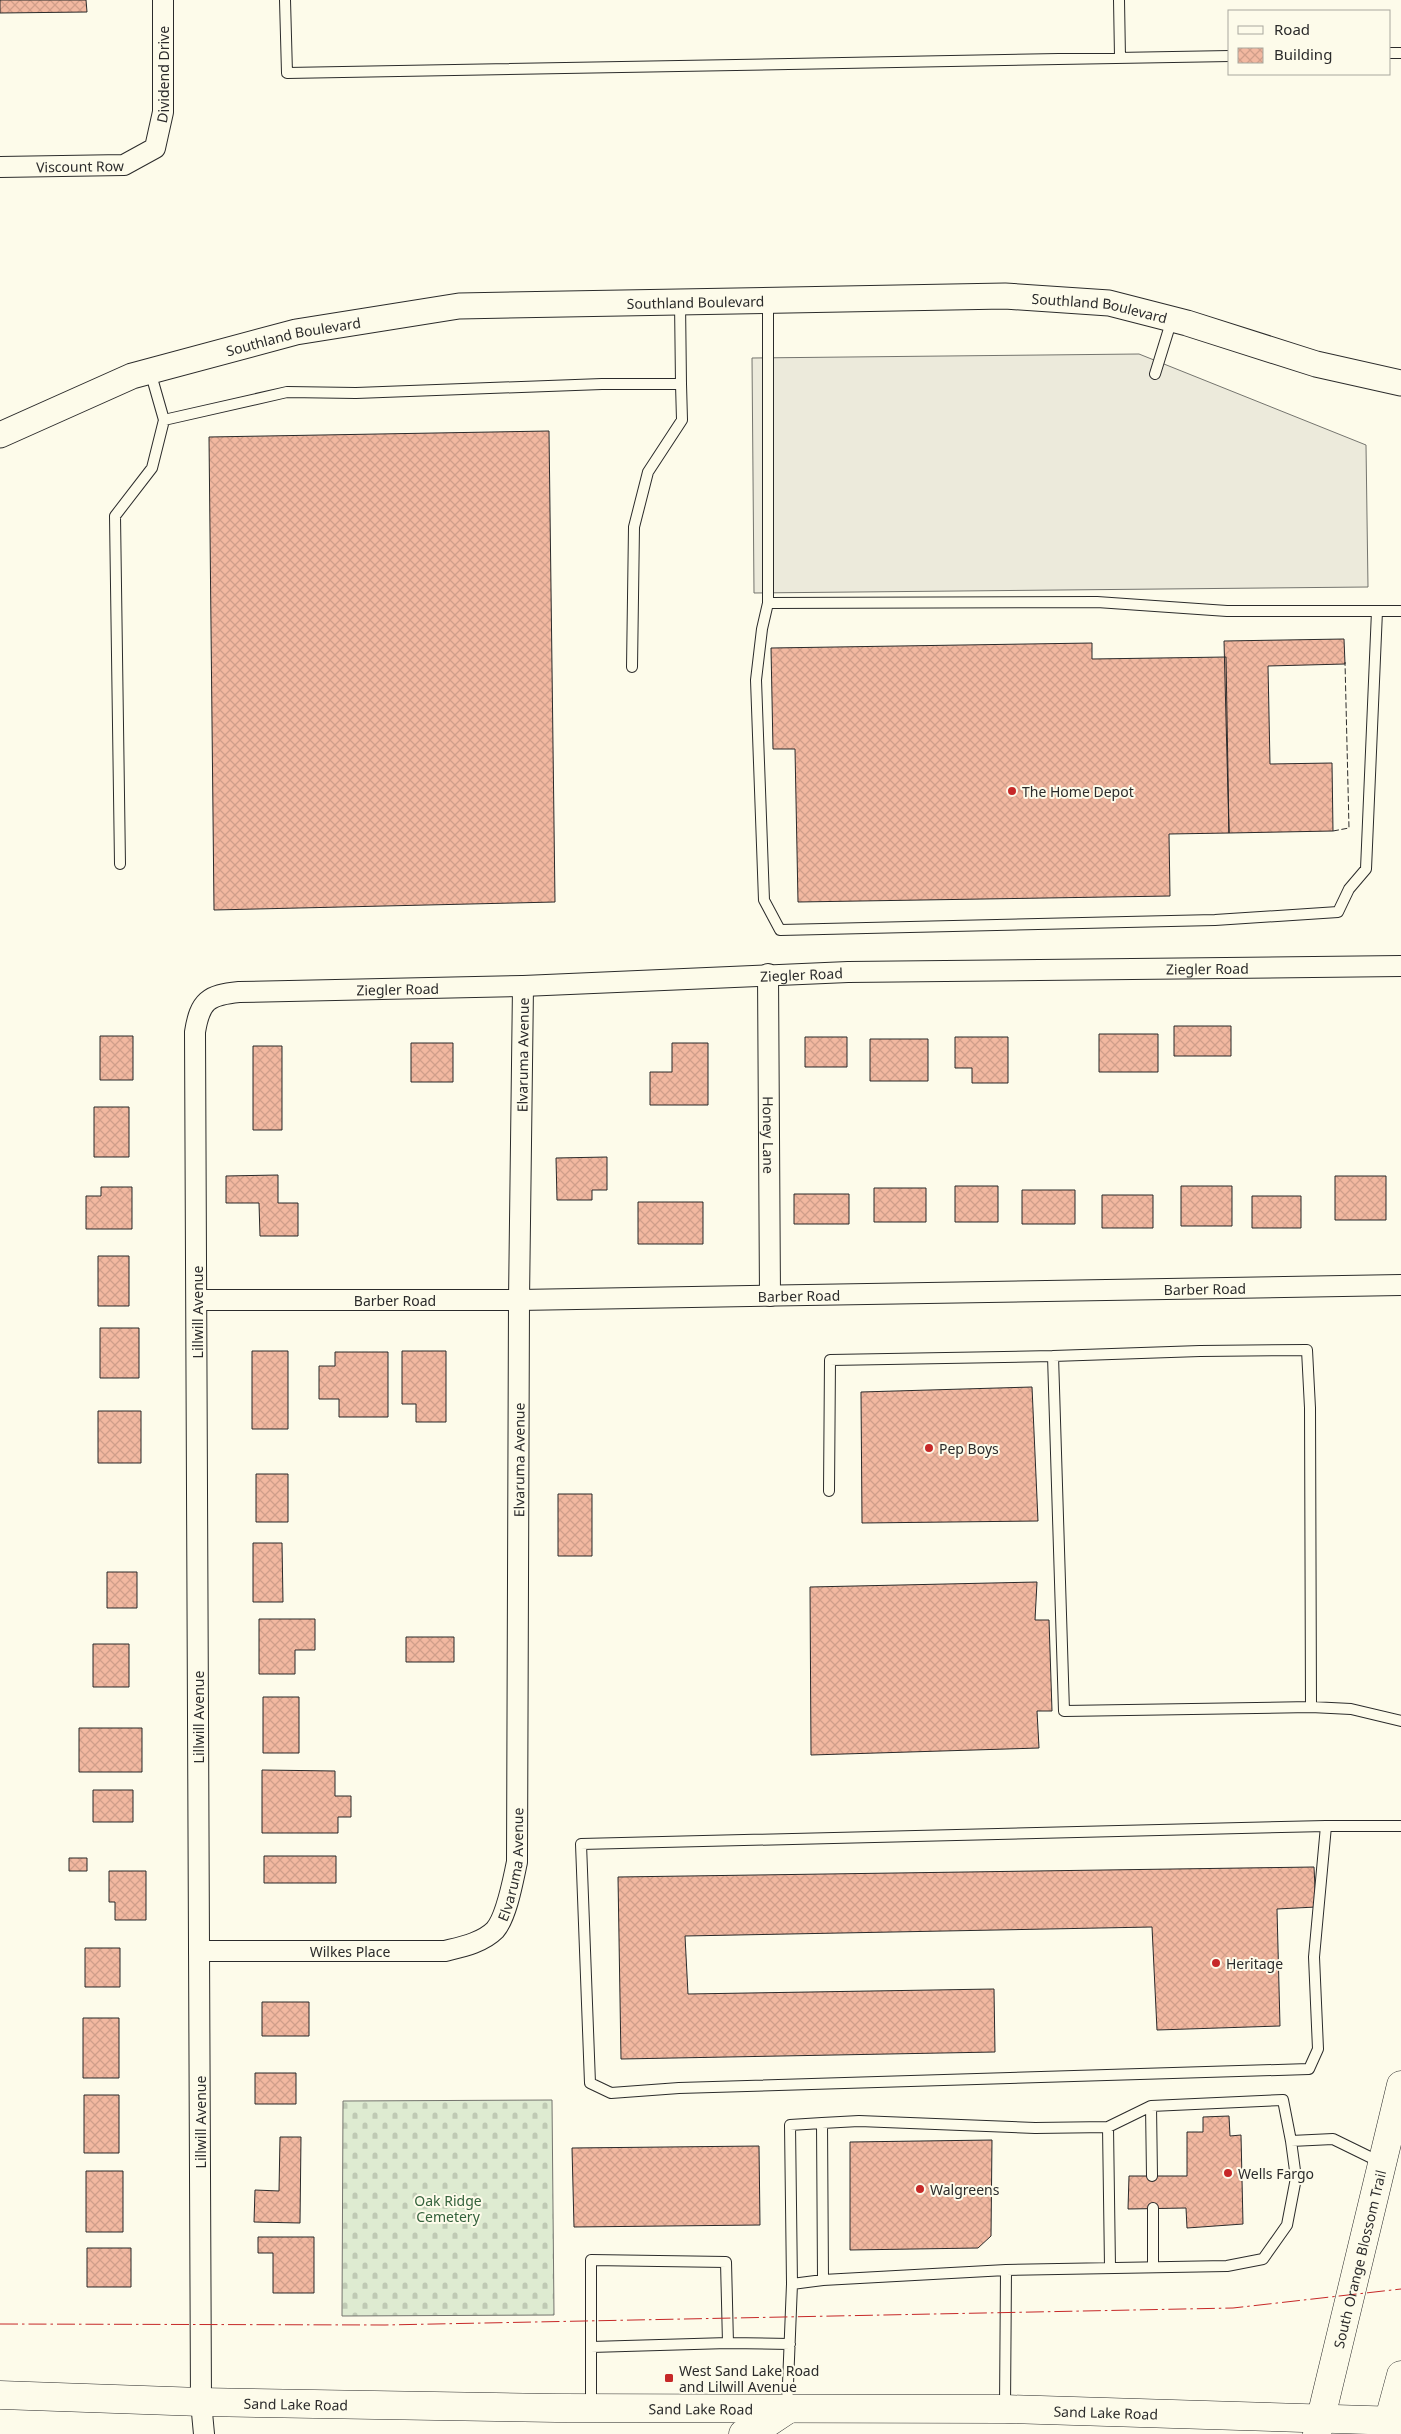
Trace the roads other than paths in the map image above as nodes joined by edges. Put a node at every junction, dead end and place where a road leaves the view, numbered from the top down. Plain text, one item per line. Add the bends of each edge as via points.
1 (163, 0) edge
2 (285, 0) edge
3 (1119, 0) edge
4 (1228, 56) edge
5 (1120, 58) junction
6 (155, 148) joint
7 (0, 167) edge
8 (768, 300) junction
9 (680, 302) junction
10 (1172, 319) junction
11 (150, 371) junction
12 (1155, 374) dead end
13 (1401, 383) edge
14 (681, 384) junction
15 (164, 420) junction
16 (0, 435) edge
17 (768, 603) junction
18 (1377, 610) junction
19 (1401, 610) edge
20 (632, 667) dead end
21 (120, 864) dead end
22 (1401, 966) edge
23 (768, 974) junction
24 (523, 986) junction
25 (204, 1002) joint
26 (1401, 1285) edge
27 (770, 1296) junction
28 (197, 1300) junction
29 (518, 1300) junction
30 (1053, 1356) junction
31 (829, 1491) dead end
32 (1311, 1707) junction
33 (1401, 1721) edge
34 (1326, 1826) junction
35 (1401, 1826) edge
36 (495, 1929) joint
37 (199, 1951) junction
38 (1401, 2084) edge
39 (1151, 2106) junction
40 (822, 2123) junction
41 (1108, 2127) junction
42 (1291, 2141) junction
43 (1381, 2162) junction
44 (1152, 2176) dead end
45 (1153, 2208) dead end
46 (1153, 2267) junction
47 (1110, 2268) junction
48 (1006, 2270) junction
49 (823, 2280) junction
50 (792, 2284) junction
51 (728, 2343) junction
52 (790, 2344) junction
53 (591, 2347) junction
54 (1401, 2375) edge
55 (0, 2394) edge
56 (201, 2402) junction
57 (591, 2408) junction
58 (1005, 2409) junction
59 (787, 2410) junction
60 (1391, 2425) edge
61 (1319, 2426) edge
62 (204, 2434) edge
63 (743, 2434) edge

1 - 6 street, Dividend Drive via 163,112
2 - 5 lane via 287,73
3 - 5 lane
4 - 5 lane
6 - 7 street, Viscount Row via 124,165
8 - 9 street, Southland Boulevard
8 - 10 street, Southland Boulevard via 1005,296 1109,303
8 - 17 lane
9 - 11 street, Southland Boulevard via 459,306 296,332
9 - 14 lane
10 - 12 lane
10 - 13 street, Southland Boulevard via 1316,364
11 - 15 lane
11 - 16 street, Southland Boulevard
14 - 15 lane via 287,392
14 - 20 lane via 682,420 648,472 634,527
15 - 21 lane via 152,468 115,516
17 - 18 lane via 1097,602 1226,611
17 - 18 lane via 756,680 763,890 764,900 780,930 1215,920 1338,912 1349,890 1366,869
18 - 19 lane
22 - 23 street, Ziegler Road
23 - 24 street, Ziegler Road
23 - 27 street, Honey Lane
24 - 25 street, Ziegler Road via 239,992 221,994
24 - 29 street, Elvaruma Avenue
25 - 28 street, Lillwill Avenue via 195,1032
26 - 27 street, Barber Road
27 - 29 street, Barber Road
28 - 29 street, Barber Road
28 - 37 street, Lillwill Avenue
29 - 36 street, Elvaruma Avenue via 517,1862 508,1902
30 - 31 lane via 830,1360
30 - 32 lane via 1064,1711
30 - 32 lane via 1307,1350
32 - 33 lane via 1351,1709
34 - 34 lane via 581,1844 590,2083 611,2093 679,2088 1309,2069 1318,2049 1314,1957
34 - 35 lane
36 - 37 street, Wilkes Place via 472,1944 445,1951
37 - 56 street, Lillwill Avenue
38 - 43 main road, South Orange Blossom Trail
39 - 41 lane
39 - 42 lane via 1283,2100
39 - 44 lane
40 - 41 lane via 859,2121 1035,2128
40 - 49 lane
40 - 50 lane via 790,2125
41 - 47 lane
42 - 43 lane via 1333,2139
42 - 46 lane via 1296,2178 1287,2225 1263,2259 1227,2266
43 - 61 main road, South Orange Blossom Trail
45 - 46 lane
46 - 47 lane
47 - 48 lane
48 - 49 lane
48 - 58 lane
49 - 50 lane
50 - 52 lane
51 - 52 lane
51 - 53 lane
51 - 53 lane via 726,2262 591,2260
52 - 59 lane
53 - 57 lane
54 - 60 main road
55 - 56 main road, Sand Lake Road
56 - 57 main road, Sand Lake Road
56 - 62 street, Lillwill Avenue
57 - 59 main road, Sand Lake Road
58 - 59 main road, Sand Lake Road
58 - 61 main road, Sand Lake Road
59 - 63 main road via 760,2428
60 - 61 main road, Sand Lake Road

